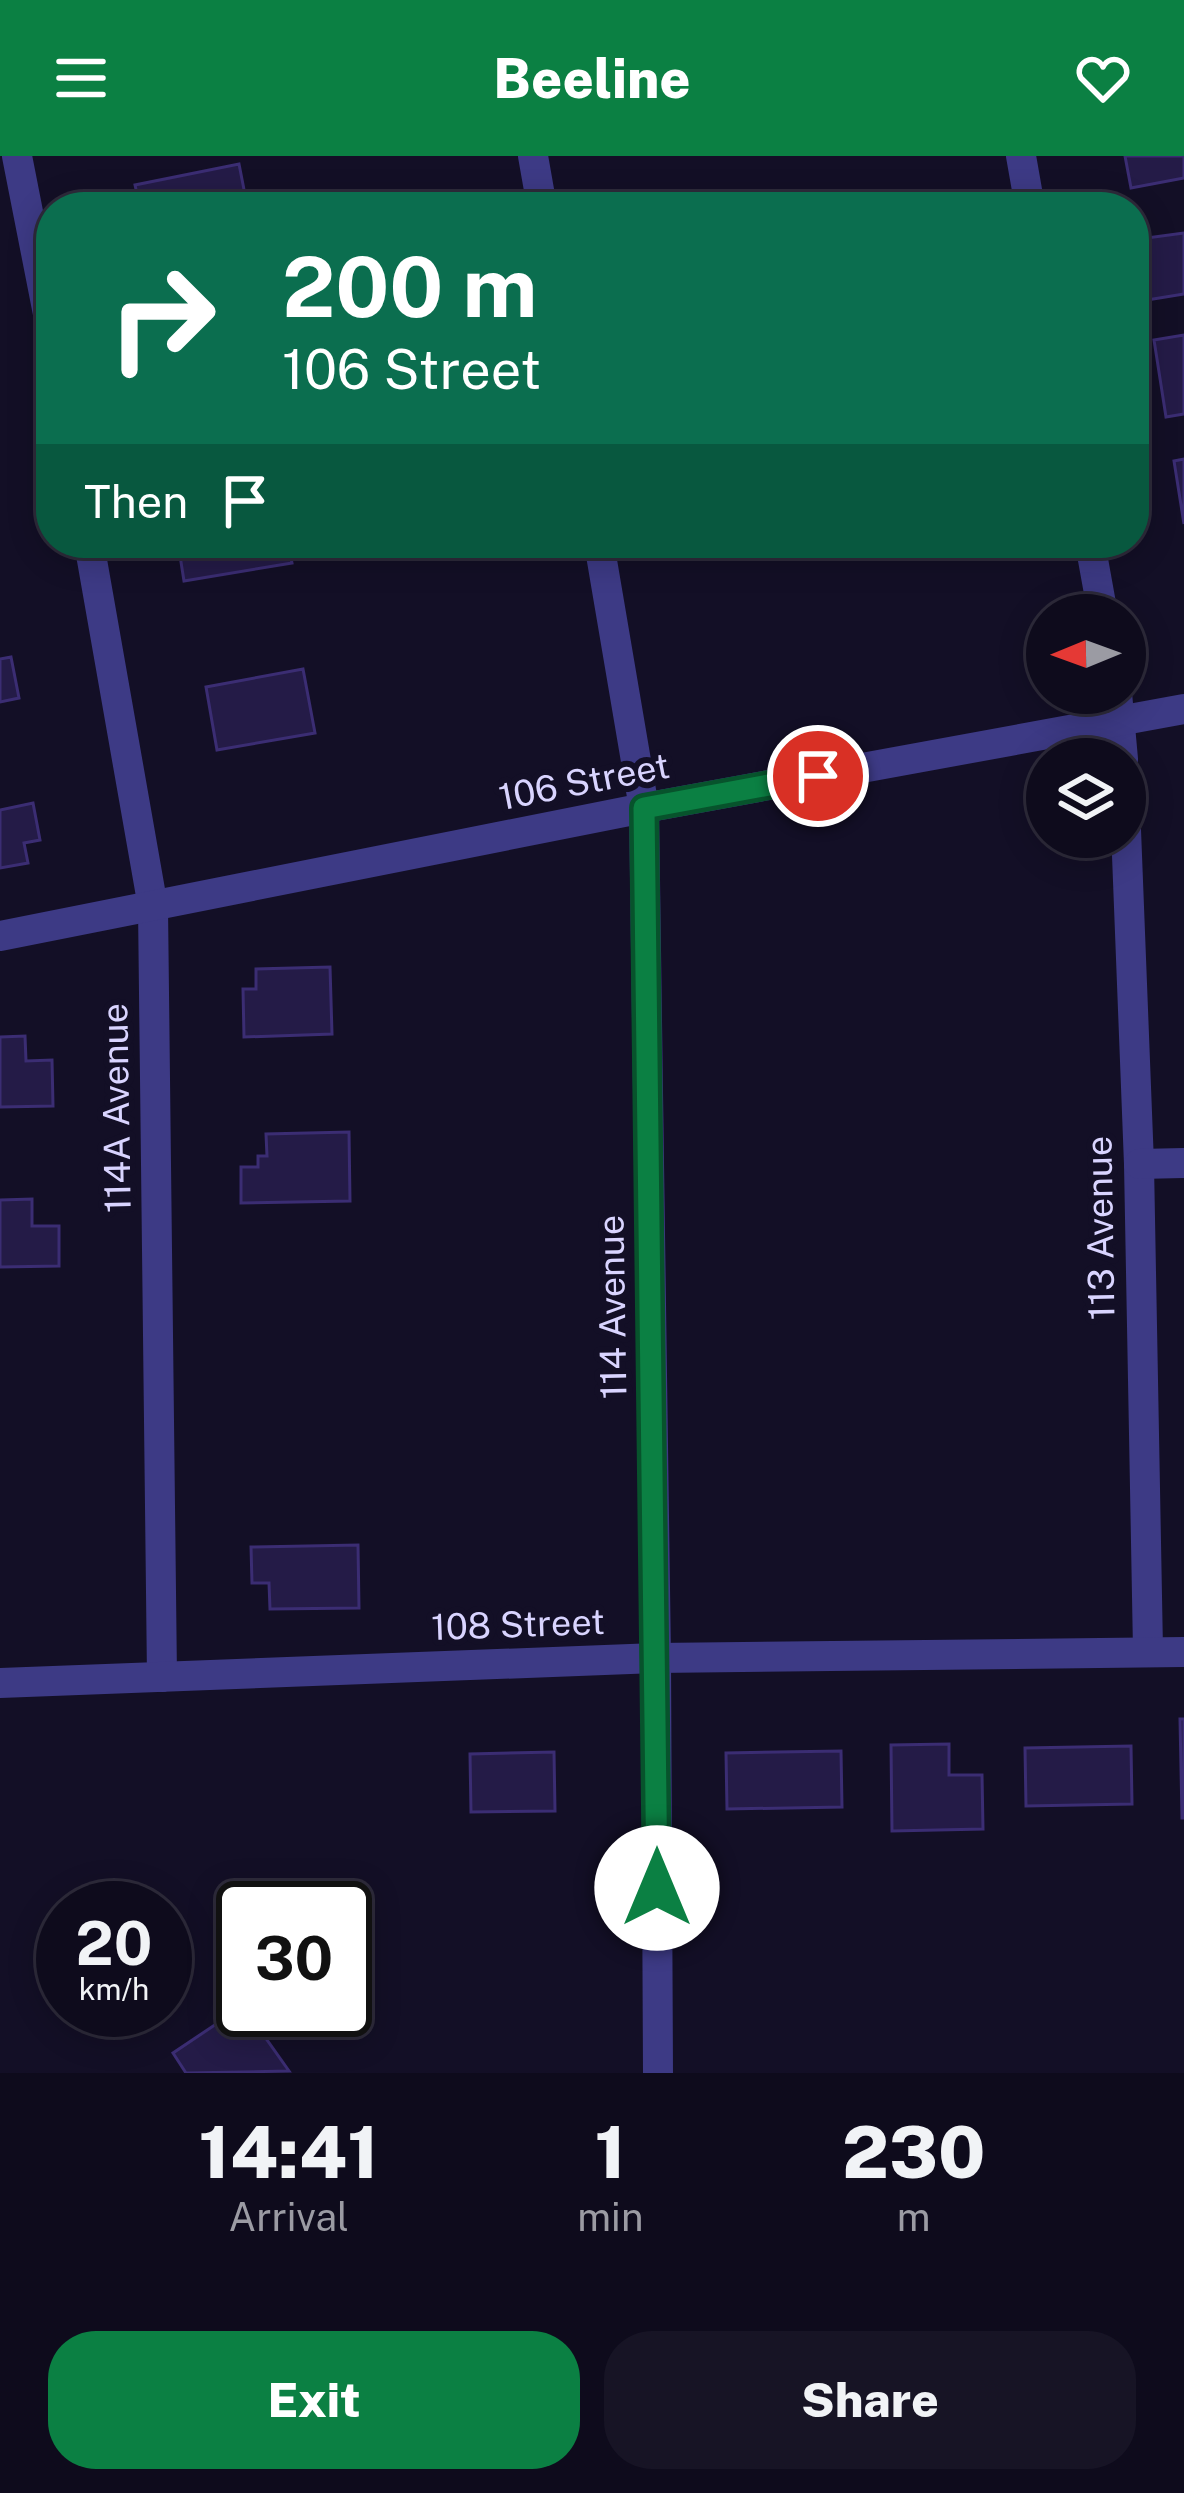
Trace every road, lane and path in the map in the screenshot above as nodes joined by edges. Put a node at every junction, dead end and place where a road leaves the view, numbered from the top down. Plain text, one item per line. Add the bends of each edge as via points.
1 (17, 156) edge
2 (533, 156) edge
3 (1021, 156) edge
4 (539, 192) edge
5 (1027, 192) edge
6 (36, 253) edge
7 (91, 558) edge
8 (602, 558) edge
9 (1093, 558) edge
10 (1099, 594) edge
11 (1146, 707) edge
12 (1184, 709) edge
13 (1082, 714) edge
14 (644, 808) junction
15 (1127, 858) edge
16 (153, 907) junction
17 (0, 936) edge
18 (1138, 1163) junction
19 (1184, 1163) edge
20 (1148, 1650) junction
21 (1184, 1652) edge
22 (656, 1658) junction
23 (162, 1677) junction
24 (0, 1683) edge
25 (658, 2073) edge

1 - 6 street
2 - 4 street
3 - 5 street
7 - 16 street, 114A Avenue
8 - 14 street, 114 Avenue
9 - 10 street
11 - 12 street, 106 Street
13 - 14 street, 106 Street
14 - 16 street, 106 Street
14 - 22 street, 114 Avenue
15 - 18 street, 113 Avenue
16 - 17 street, 106 Street
16 - 23 street, 114A Avenue
18 - 19 street
18 - 20 street, 113 Avenue
20 - 21 street, 108 Street
20 - 22 street, 108 Street
22 - 23 street, 108 Street
22 - 25 street, 114 Avenue
23 - 24 street, 108 Street

